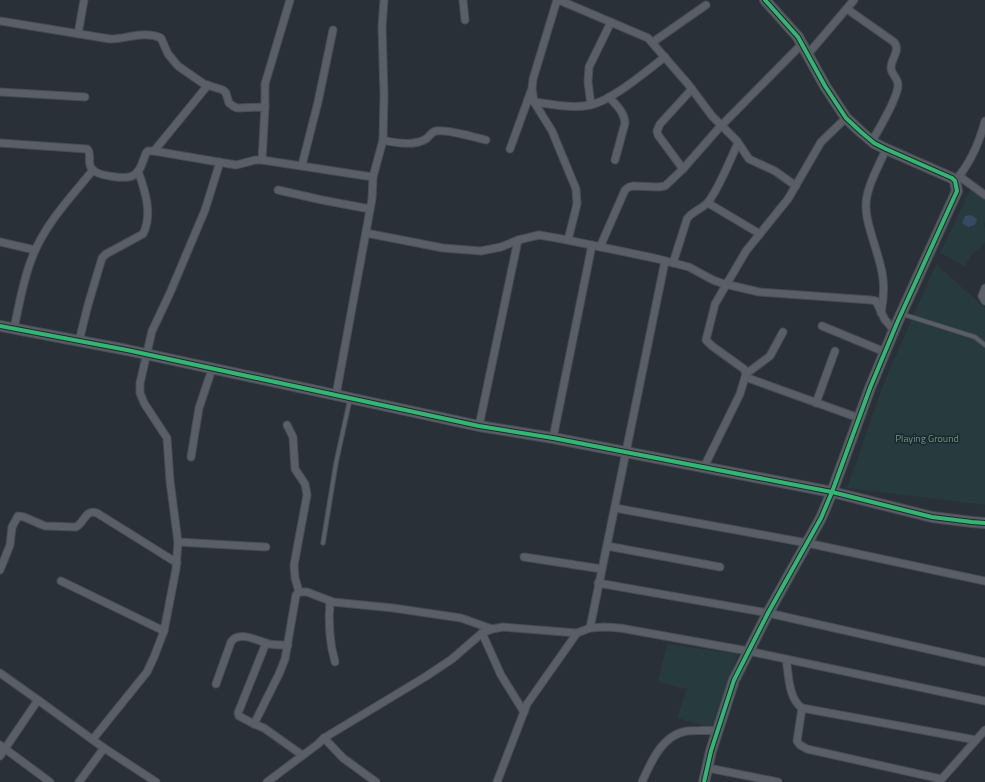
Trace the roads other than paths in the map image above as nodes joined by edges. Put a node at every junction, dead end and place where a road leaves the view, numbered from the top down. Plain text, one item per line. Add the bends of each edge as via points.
1 (84, 0) edge
2 (290, 0) edge
3 (384, 0) edge
4 (464, 0) edge
5 (558, 0) edge
6 (765, 0) edge
7 (854, 0) edge
8 (706, 5) dead end
9 (847, 9) junction
10 (465, 20) dead end
11 (0, 21) edge
12 (611, 22) junction
13 (333, 30) dead end
14 (78, 34) junction
15 (653, 42) junction
16 (802, 44) junction
17 (808, 54) junction
18 (665, 56) junction
19 (208, 85) junction
20 (532, 89) junction
21 (692, 89) junction
22 (0, 92) edge
23 (85, 97) dead end
24 (609, 97) junction
25 (534, 102) junction
26 (591, 105) junction
27 (265, 107) junction
28 (846, 118) junction
29 (985, 121) edge
30 (722, 125) junction
31 (383, 140) junction
32 (486, 140) dead end
33 (872, 141) junction
34 (0, 143) edge
35 (738, 143) junction
36 (510, 149) dead end
37 (886, 149) junction
38 (154, 151) junction
39 (262, 160) junction
40 (615, 160) dead end
41 (220, 162) junction
42 (302, 165) junction
43 (683, 169) junction
44 (93, 170) junction
45 (138, 171) junction
46 (373, 177) junction
47 (957, 179) junction
48 (796, 186) junction
49 (278, 190) dead end
50 (985, 195) edge
51 (708, 203) junction
52 (370, 209) junction
53 (366, 233) junction
54 (760, 234) junction
55 (518, 240) junction
56 (568, 240) junction
57 (0, 242) edge
58 (592, 245) junction
59 (600, 246) junction
60 (35, 250) junction
61 (669, 262) junction
62 (726, 284) junction
63 (985, 288) edge
64 (985, 301) edge
65 (881, 314) junction
66 (901, 314) junction
67 (0, 326) edge
68 (822, 326) dead end
69 (14, 329) junction
70 (894, 330) junction
71 (783, 332) dead end
72 (79, 341) junction
73 (985, 345) edge
74 (835, 351) dead end
75 (885, 352) junction
76 (147, 355) junction
77 (212, 368) junction
78 (746, 376) junction
79 (336, 395) junction
80 (351, 398) junction
81 (816, 402) junction
82 (859, 418) junction
83 (287, 424) dead end
84 (479, 426) junction
85 (553, 438) junction
86 (627, 452) junction
87 (191, 456) dead end
88 (704, 466) junction
89 (832, 492) junction
90 (615, 508) junction
91 (985, 523) edge
92 (178, 542) junction
93 (323, 543) dead end
94 (807, 543) junction
95 (607, 546) junction
96 (266, 547) dead end
97 (524, 557) dead end
98 (177, 563) junction
99 (1, 567) edge
100 (720, 567) dead end
101 (602, 569) junction
102 (61, 581) dead end
103 (985, 581) edge
104 (598, 583) junction
105 (299, 592) junction
106 (330, 602) junction
107 (768, 613) junction
108 (590, 628) junction
109 (492, 629) junction
110 (164, 631) junction
111 (482, 633) junction
112 (577, 633) junction
113 (266, 643) junction
114 (288, 645) junction
115 (748, 651) junction
116 (786, 659) junction
117 (335, 662) dead end
118 (985, 662) edge
119 (0, 674) edge
120 (216, 684) dead end
121 (38, 700) junction
122 (985, 701) edge
123 (802, 708) junction
124 (524, 712) junction
125 (254, 724) junction
126 (718, 730) junction
127 (985, 730) edge
128 (324, 738) junction
129 (93, 739) junction
130 (976, 740) junction
131 (2, 747) edge
132 (104, 748) junction
133 (302, 755) junction
134 (0, 756) edge
135 (708, 768) junction
136 (940, 780) edge
137 (50, 782) edge
138 (79, 782) edge
139 (156, 782) edge
140 (267, 782) edge
141 (376, 782) edge
142 (497, 782) edge
143 (642, 782) edge
144 (704, 782) edge
145 (778, 782) edge

1 - 14 street
2 - 27 street via 265,84
3 - 31 street
4 - 10 street
5 - 12 street
5 - 20 street
6 - 16 street
7 - 9 street
8 - 15 street
9 - 17 street
9 - 33 street via 897,46 891,67 898,86 887,114
11 - 14 street
12 - 15 street
12 - 26 street via 589,67
13 - 42 street
14 - 19 street via 110,39 139,34 157,36 161,38 168,54 178,66
15 - 18 street
16 - 17 street
16 - 30 street
17 - 28 street
18 - 21 street
18 - 24 street
19 - 27 street via 223,90 237,108
19 - 38 street
20 - 25 street
20 - 36 street
21 - 30 street
21 - 43 street via 660,124 657,131
22 - 23 street
24 - 26 street
24 - 40 street via 620,109 625,122
25 - 26 street
25 - 56 street via 552,131 576,189 578,204
27 - 39 street
28 - 33 street
28 - 48 street via 820,142
29 - 47 street via 977,148
30 - 35 street
30 - 43 street
31 - 32 street via 410,143 437,131
31 - 46 street
33 - 37 street
34 - 44 street via 87,149 90,154 90,168
35 - 48 street via 749,159
35 - 51 street
37 - 47 street
37 - 65 street via 865,206 884,277
38 - 41 street
38 - 45 street via 146,153
39 - 41 street via 236,164
39 - 42 street
41 - 76 street via 205,210 152,331
42 - 46 street
43 - 59 street via 665,186 629,187 625,190
44 - 45 street via 122,178 130,177
44 - 60 street via 59,213
45 - 72 street via 144,186 147,208 146,230 102,258
46 - 52 street
47 - 50 street
47 - 66 street via 957,191
48 - 54 street
49 - 52 street
51 - 54 street
51 - 61 street via 687,219
52 - 53 street
53 - 55 street via 443,248 468,250 491,250
53 - 79 street
54 - 62 street via 746,251
55 - 56 street via 539,235
55 - 84 street
56 - 58 street
57 - 60 street
58 - 59 street
58 - 85 street
59 - 61 street
60 - 69 street
61 - 62 street via 689,267
61 - 86 street
62 - 65 street via 759,292 871,300 876,301
62 - 78 street via 715,304 706,340 744,368
63 - 64 street via 982,296
65 - 70 street
66 - 70 street
66 - 73 lane via 975,338
67 - 69 street
68 - 75 street
69 - 72 street
70 - 75 street
71 - 78 street via 770,356
72 - 76 street
74 - 81 street
75 - 82 street
76 - 77 street
76 - 92 street via 140,392 144,403 167,438
77 - 79 street
77 - 87 street via 199,408
78 - 81 street
78 - 88 street via 740,394
79 - 80 street
80 - 84 street
80 - 93 lane via 336,463
81 - 82 street
82 - 89 street
83 - 105 street via 293,437 296,469 307,489 294,565
84 - 85 street
85 - 86 street
86 - 88 street
86 - 90 street
88 - 89 street
89 - 91 street via 932,517
89 - 94 street
90 - 94 street
90 - 95 street
92 - 96 street
92 - 98 street
94 - 103 street
94 - 107 street
95 - 100 street
95 - 101 street
97 - 101 street
98 - 99 street via 94,512 88,514 76,527 45,526 18,516 12,527 10,545
98 - 110 street
101 - 104 street
102 - 110 street
104 - 107 street
104 - 108 street
105 - 106 street via 307,592
105 - 114 street via 296,595
106 - 109 street via 450,616
106 - 117 street via 328,631
107 - 115 street
107 - 118 street
108 - 112 street
108 - 115 street via 620,628
109 - 111 street
109 - 112 street via 515,627
110 - 129 street via 147,672
111 - 124 street via 501,675
111 - 128 street via 436,670
112 - 124 street
113 - 114 street
113 - 120 street via 242,636 233,638
113 - 125 street via 238,712 239,716
114 - 125 street via 280,674
115 - 116 street
115 - 126 street via 734,680
116 - 122 street
116 - 123 street via 792,693 796,704
119 - 121 street
121 - 129 street
121 - 131 street
123 - 130 street
123 - 136 street via 797,740 807,749
124 - 142 street
125 - 133 street via 264,728
126 - 135 street
126 - 143 street via 676,734 661,748
127 - 130 street
128 - 133 street
128 - 141 street via 343,758
129 - 132 street
130 - 136 street
131 - 134 street
131 - 137 street
132 - 138 street
132 - 139 street
133 - 140 street
135 - 144 street
135 - 145 street

